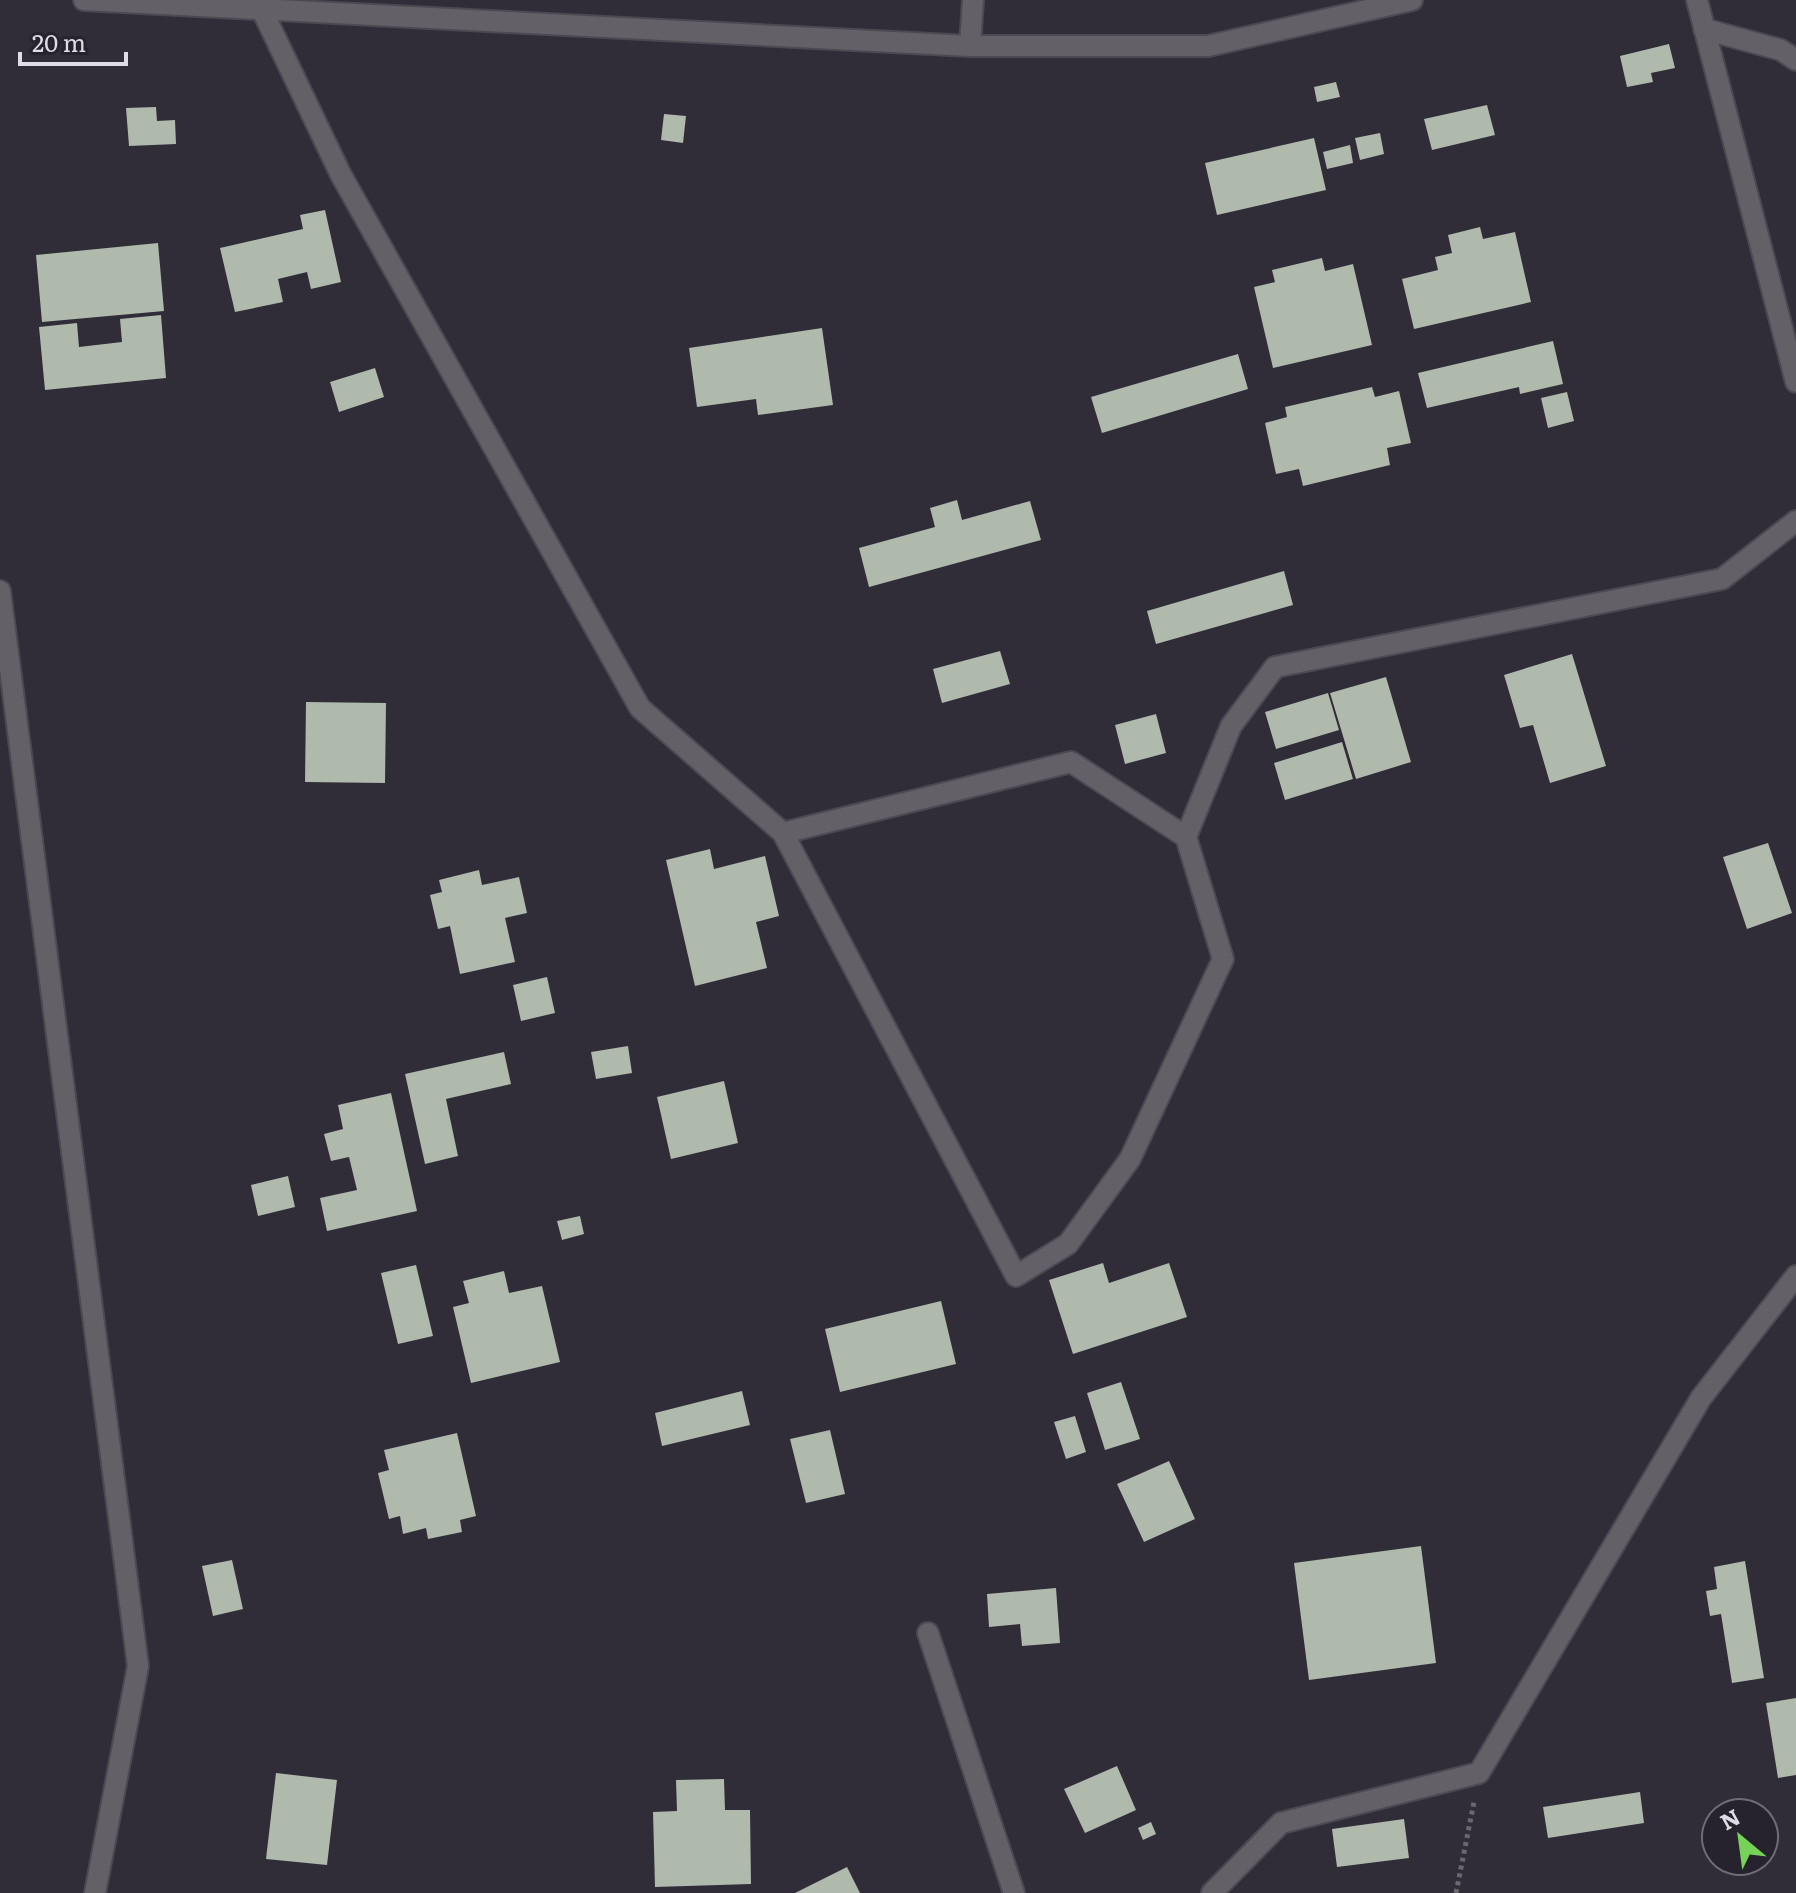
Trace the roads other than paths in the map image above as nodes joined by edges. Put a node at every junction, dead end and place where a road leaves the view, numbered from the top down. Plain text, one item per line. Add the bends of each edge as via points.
1 (84, 0) edge
2 (973, 0) edge
3 (1412, 0) edge
4 (1697, 0) edge
5 (262, 10) junction
6 (1704, 29) junction
7 (970, 46) junction
8 (1796, 60) edge
9 (1796, 382) edge
10 (1796, 521) edge
11 (0, 591) edge
12 (783, 833) junction
13 (1186, 837) junction
14 (1796, 1276) edge
15 (928, 1633) dead end
16 (95, 1893) edge
17 (1014, 1893) edge
18 (1212, 1893) edge

1 - 5 street
2 - 7 street
3 - 7 street via 1208,46
4 - 6 street
5 - 7 street
5 - 12 street via 341,175 640,708
6 - 8 street via 1781,50
6 - 9 street
10 - 13 street via 1722,579 1275,667 1231,726
11 - 16 street via 138,1666
12 - 13 street via 1071,762
12 - 13 street via 1016,1276 1068,1244 1130,1159 1223,959
14 - 18 street via 1701,1398 1479,1773 1281,1823
15 - 17 street

